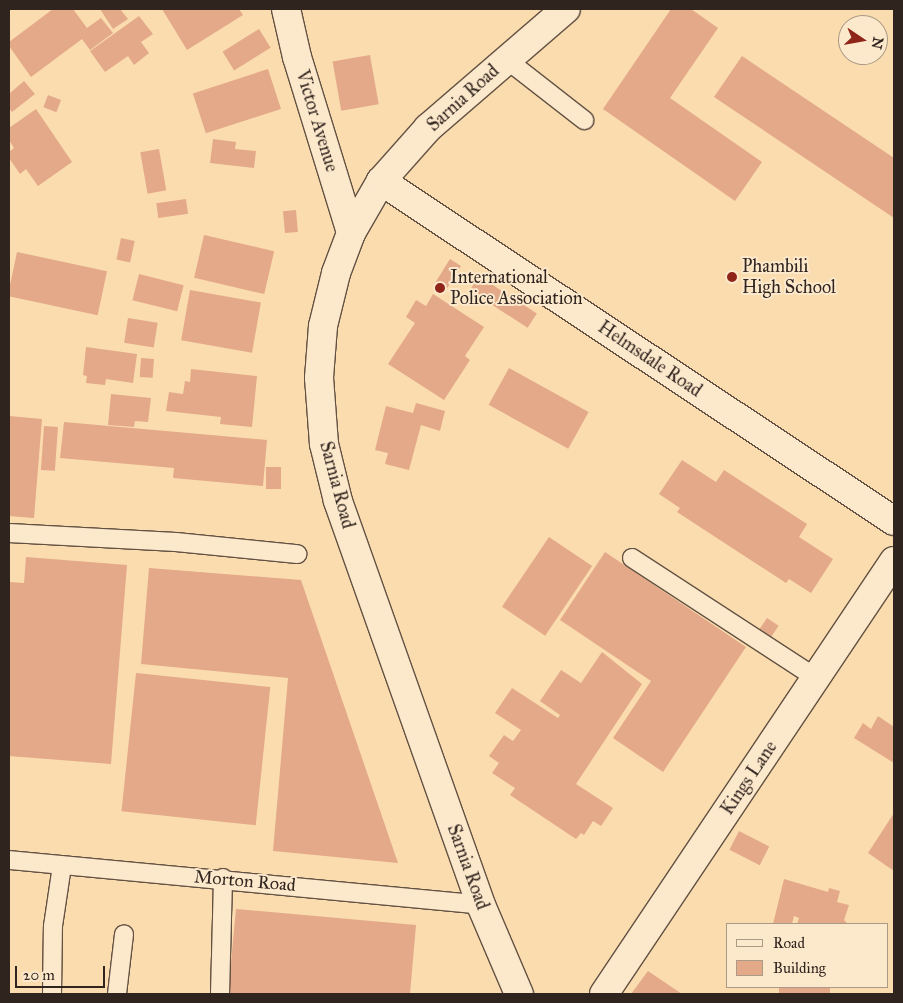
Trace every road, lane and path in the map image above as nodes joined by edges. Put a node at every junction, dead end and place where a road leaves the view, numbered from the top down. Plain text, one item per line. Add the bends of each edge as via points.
1 (286, 9) edge
2 (566, 9) edge
3 (507, 60) junction
4 (584, 120) dead end
5 (381, 181) junction
6 (351, 233) junction
7 (894, 521) edge
8 (9, 534) edge
9 (297, 554) dead end
10 (632, 558) dead end
11 (894, 561) edge
12 (816, 678) junction
13 (9, 860) edge
14 (62, 866) junction
15 (223, 878) junction
16 (481, 905) junction
17 (124, 934) dead end
18 (52, 994) edge
19 (117, 994) edge
20 (220, 994) edge
21 (519, 994) edge
22 (604, 994) edge

1 - 6 street, Victor Avenue via 297,57
2 - 3 street, Sarnia Road
3 - 4 lane
3 - 5 street, Sarnia Road via 428,128
5 - 6 street, Sarnia Road
5 - 7 street, Helmsdale Road
6 - 16 street, Sarnia Road via 336,272 323,326 319,378 324,444 338,501
8 - 9 lane via 176,542
10 - 12 lane
11 - 12 street, Kings Lane
12 - 22 street, Kings Lane
13 - 14 lane, Morton Road
14 - 15 lane, Morton Road
14 - 18 lane via 53,926
15 - 16 lane, Morton Road
15 - 20 lane
16 - 21 street, Sarnia Road
17 - 19 lane

